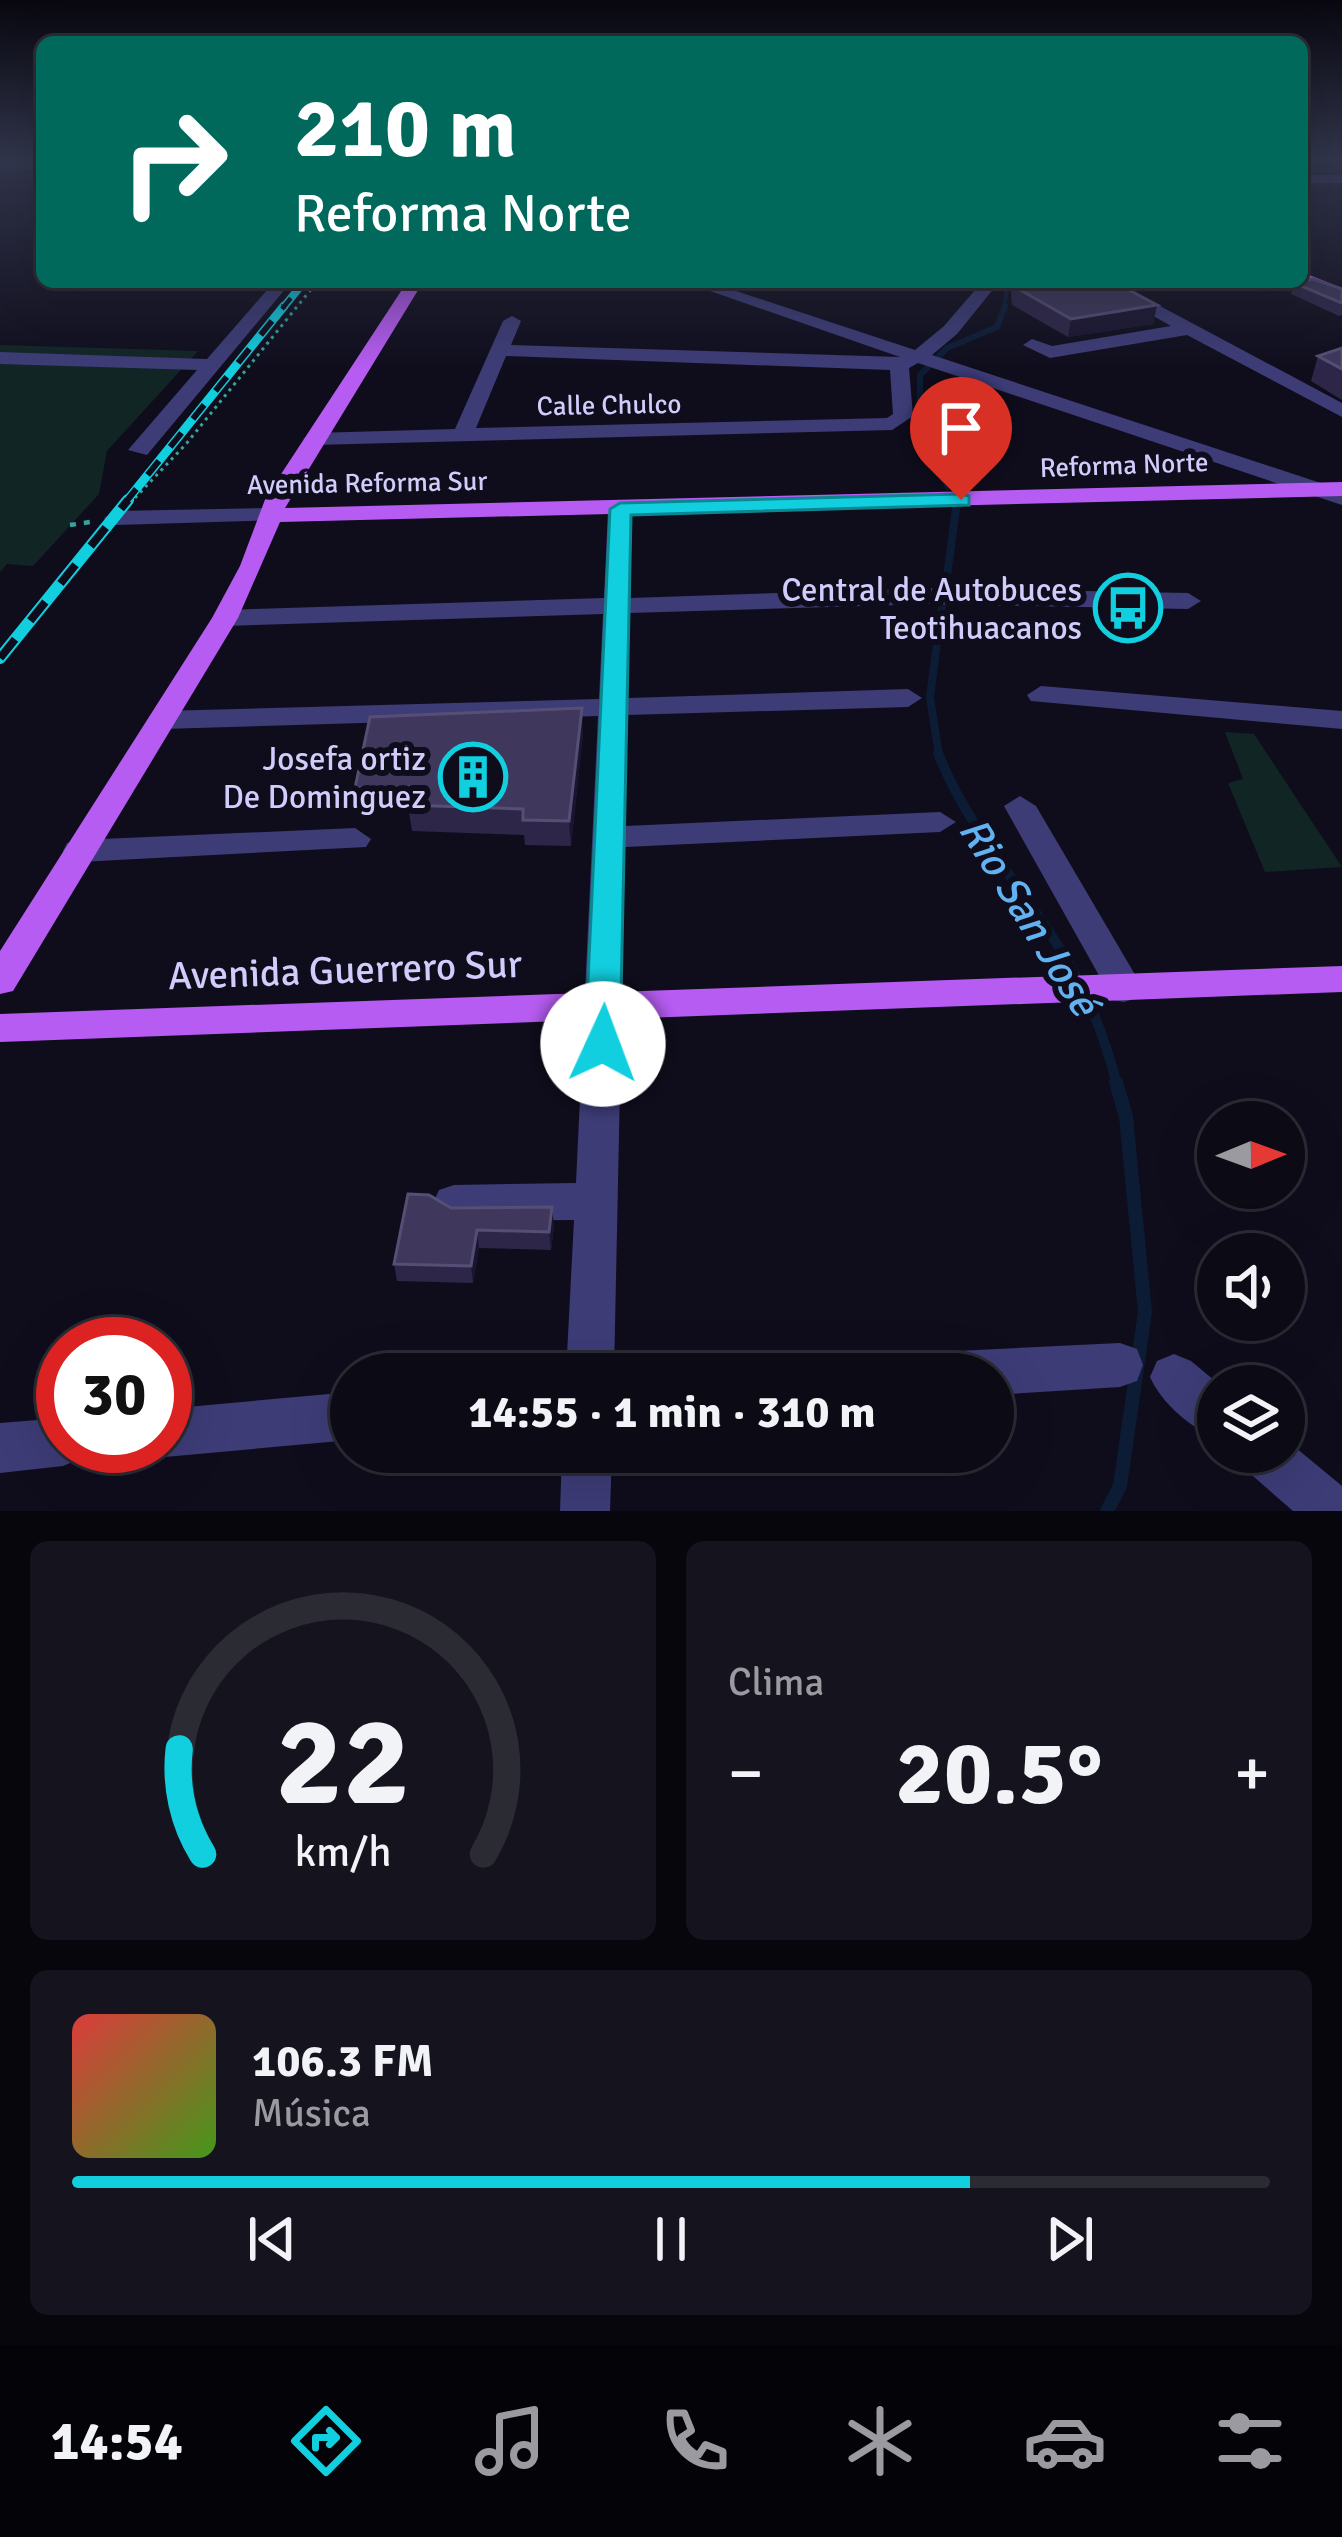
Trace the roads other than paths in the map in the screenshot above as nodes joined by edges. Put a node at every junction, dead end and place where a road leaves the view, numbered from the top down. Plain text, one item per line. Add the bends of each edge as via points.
1 (1308, 267) edge
2 (1322, 267) dead end
3 (1308, 270) edge
4 (1308, 280) edge
5 (1342, 284) edge
6 (278, 288) edge
7 (411, 288) edge
8 (710, 288) edge
9 (986, 288) edge
10 (1113, 288) edge
11 (1342, 294) edge
12 (512, 321) dead end
13 (1190, 329) junction
14 (1032, 345) dead end
15 (501, 350) junction
16 (0, 358) edge
17 (932, 360) junction
18 (899, 364) junction
19 (211, 365) junction
20 (1322, 368) edge
21 (1283, 377) junction
22 (1342, 410) edge
23 (462, 436) junction
24 (314, 440) junction
25 (139, 450) dead end
26 (1313, 490) junction
27 (1342, 494) edge
28 (620, 509) junction
29 (270, 515) junction
30 (116, 518) road end
31 (1188, 601) dead end
32 (615, 606) junction
33 (225, 618) junction
34 (1041, 694) dead end
35 (908, 698) dead end
36 (611, 705) junction
37 (162, 720) junction
38 (1342, 720) edge
39 (1020, 806) dead end
40 (940, 822) dead end
41 (612, 837) junction
42 (355, 839) dead end
43 (80, 851) junction
44 (1342, 980) edge
45 (0, 981) edge
46 (1119, 988) junction
47 (604, 1004) junction
48 (0, 1028) edge
49 (598, 1201) junction
50 (454, 1203) edge
51 (591, 1353) edge
52 (1120, 1365) dead end
53 (1014, 1371) edge
54 (1174, 1377) dead end
55 (1197, 1396) edge
56 (330, 1418) edge
57 (192, 1430) edge
58 (36, 1445) edge
59 (0, 1448) edge
60 (586, 1473) edge
61 (1287, 1473) edge
62 (585, 1511) edge
63 (1332, 1511) edge

1 - 2 main road
3 - 5 main road
4 - 11 main road
6 - 19 street
7 - 24 main road
8 - 17 street
9 - 17 street
10 - 13 street
12 - 15 street
13 - 14 street via 1055,351
13 - 21 street
15 - 18 street
15 - 23 street
16 - 19 street
17 - 18 street
17 - 26 street
18 - 23 street, Calle Chulco via 903,416 874,426
19 - 25 street
20 - 21 street
21 - 22 street
23 - 24 street, Calle Chulco
24 - 29 main road
26 - 27 street
26 - 28 main road, Reforma Norte
28 - 29 main road, Avenida Reforma Sur
28 - 32 street
29 - 30 street, Avenida Reforma Sur
29 - 33 main road
31 - 32 street via 930,596
32 - 33 street
32 - 36 street
33 - 37 main road
34 - 38 street
35 - 36 street
36 - 37 street
36 - 41 street
37 - 43 main road
39 - 46 street
40 - 41 street
41 - 47 street
42 - 43 street
43 - 45 main road
44 - 46 main road, Avenida Guerrero Sur
46 - 47 main road, Avenida Guerrero Sur
47 - 48 main road, Avenida Guerrero Sur
47 - 49 street
49 - 50 street
49 - 51 street
52 - 53 street
54 - 55 street
56 - 57 street
58 - 59 street
60 - 62 street
61 - 63 street

